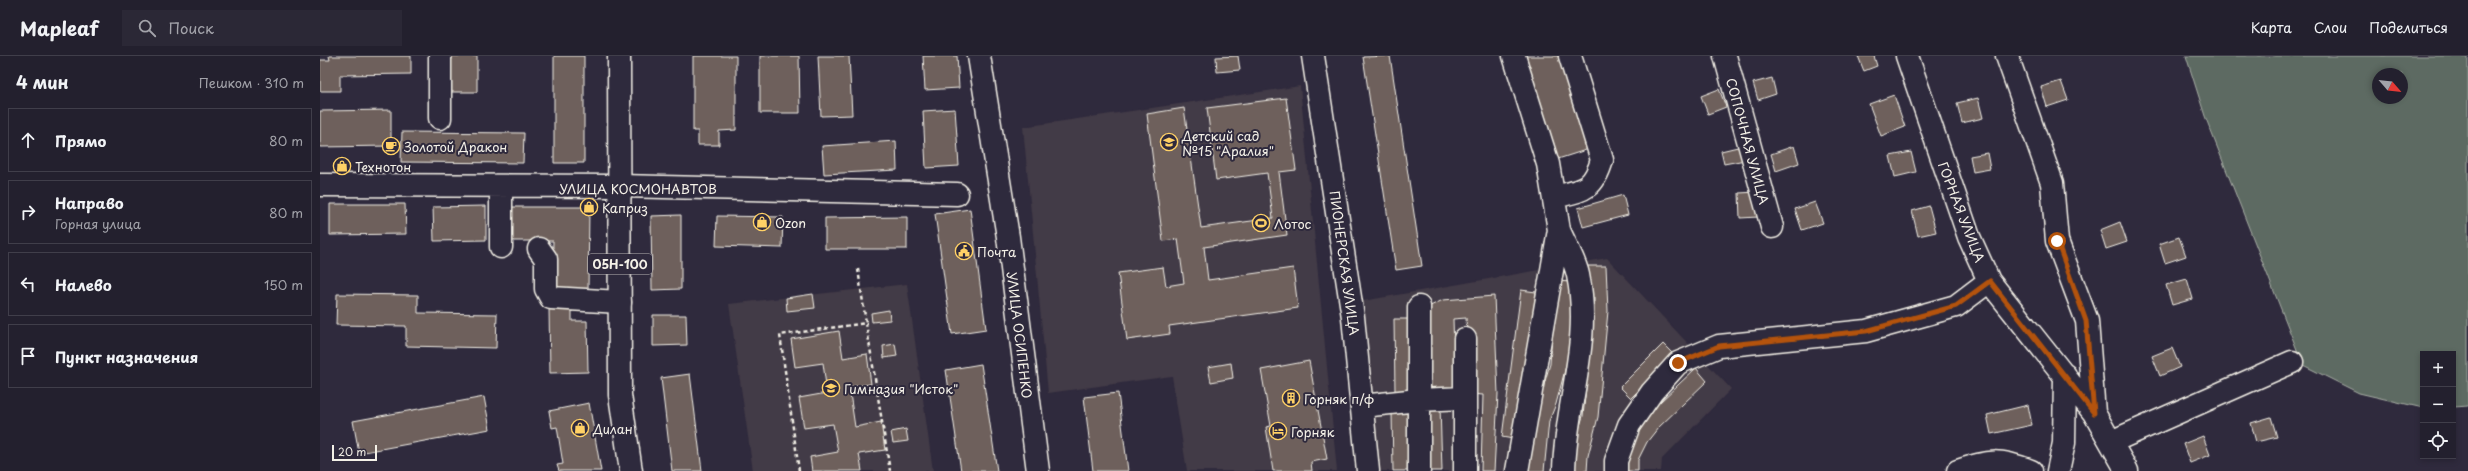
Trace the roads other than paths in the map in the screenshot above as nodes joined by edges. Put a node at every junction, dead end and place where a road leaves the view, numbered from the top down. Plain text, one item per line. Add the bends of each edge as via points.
1 (440, 56) edge
2 (619, 56) edge
3 (979, 56) edge
4 (1313, 56) edge
5 (1514, 56) edge
6 (1570, 56) edge
7 (1725, 56) edge
8 (1907, 56) edge
9 (2007, 56) edge
10 (440, 118) dead end
11 (320, 185) edge
12 (501, 186) junction
13 (620, 186) junction
14 (957, 194) dead end
15 (1554, 197) junction
16 (1772, 227) dead end
17 (1559, 230) junction
18 (501, 247) dead end
19 (539, 249) dead end
20 (1990, 281) junction
21 (620, 302) junction
22 (1419, 307) dead end
23 (1465, 339) dead end
24 (2292, 362) dead end
25 (2065, 375) junction
26 (1465, 398) junction
27 (1418, 400) junction
28 (1362, 406) junction
29 (2094, 413) junction
30 (2111, 442) junction
31 (631, 471) edge
32 (1038, 471) edge
33 (1368, 471) edge
34 (1419, 471) edge
35 (1465, 471) edge
36 (1517, 471) edge
37 (1564, 471) edge
38 (1616, 471) edge
39 (1958, 471) edge
40 (2032, 471) edge
41 (2058, 471) edge
42 (2128, 471) edge

1 - 10 street
2 - 13 street, 05Н-100
3 - 32 street, УЛИЦА ОСИПЕНКО via 1008,237
4 - 28 street, ПИОНЕРСКАЯ УЛИЦА via 1353,317
5 - 15 street via 1548,164
6 - 15 street via 1602,160 1597,176 1586,190
7 - 16 street, СОПОЧНАЯ УЛИЦА
8 - 20 street, ГОРНАЯ УЛИЦА via 1969,237
9 - 29 street via 2052,183 2057,241 2086,321
11 - 12 street, УЛИЦА КОСМОНАВТОВ
12 - 13 street, УЛИЦА КОСМОНАВТОВ
12 - 18 street
13 - 14 street, УЛИЦА КОСМОНАВТОВ
13 - 21 street, 05Н-100
15 - 17 street
17 - 36 street
17 - 37 street via 1578,274 1584,318 1580,362 1564,448
19 - 21 street via 546,260 546,289 551,298
20 - 25 street, ГОРНАЯ УЛИЦА
20 - 38 street via 1956,306 1866,331 1719,346 1678,363 1652,392 1629,425 1616,461
21 - 31 street, 05Н-100 via 620,395
22 - 27 street
23 - 26 street
24 - 30 street
25 - 29 street, ГОРНАЯ УЛИЦА
25 - 41 street via 2064,443
26 - 27 street
26 - 35 street
27 - 28 street
27 - 34 street
28 - 33 street, ПИОНЕРСКАЯ УЛИЦА
29 - 30 street, ГОРНАЯ УЛИЦА
30 - 42 street, ГОРНАЯ УЛИЦА
39 - 40 street via 1990,461 2013,464

